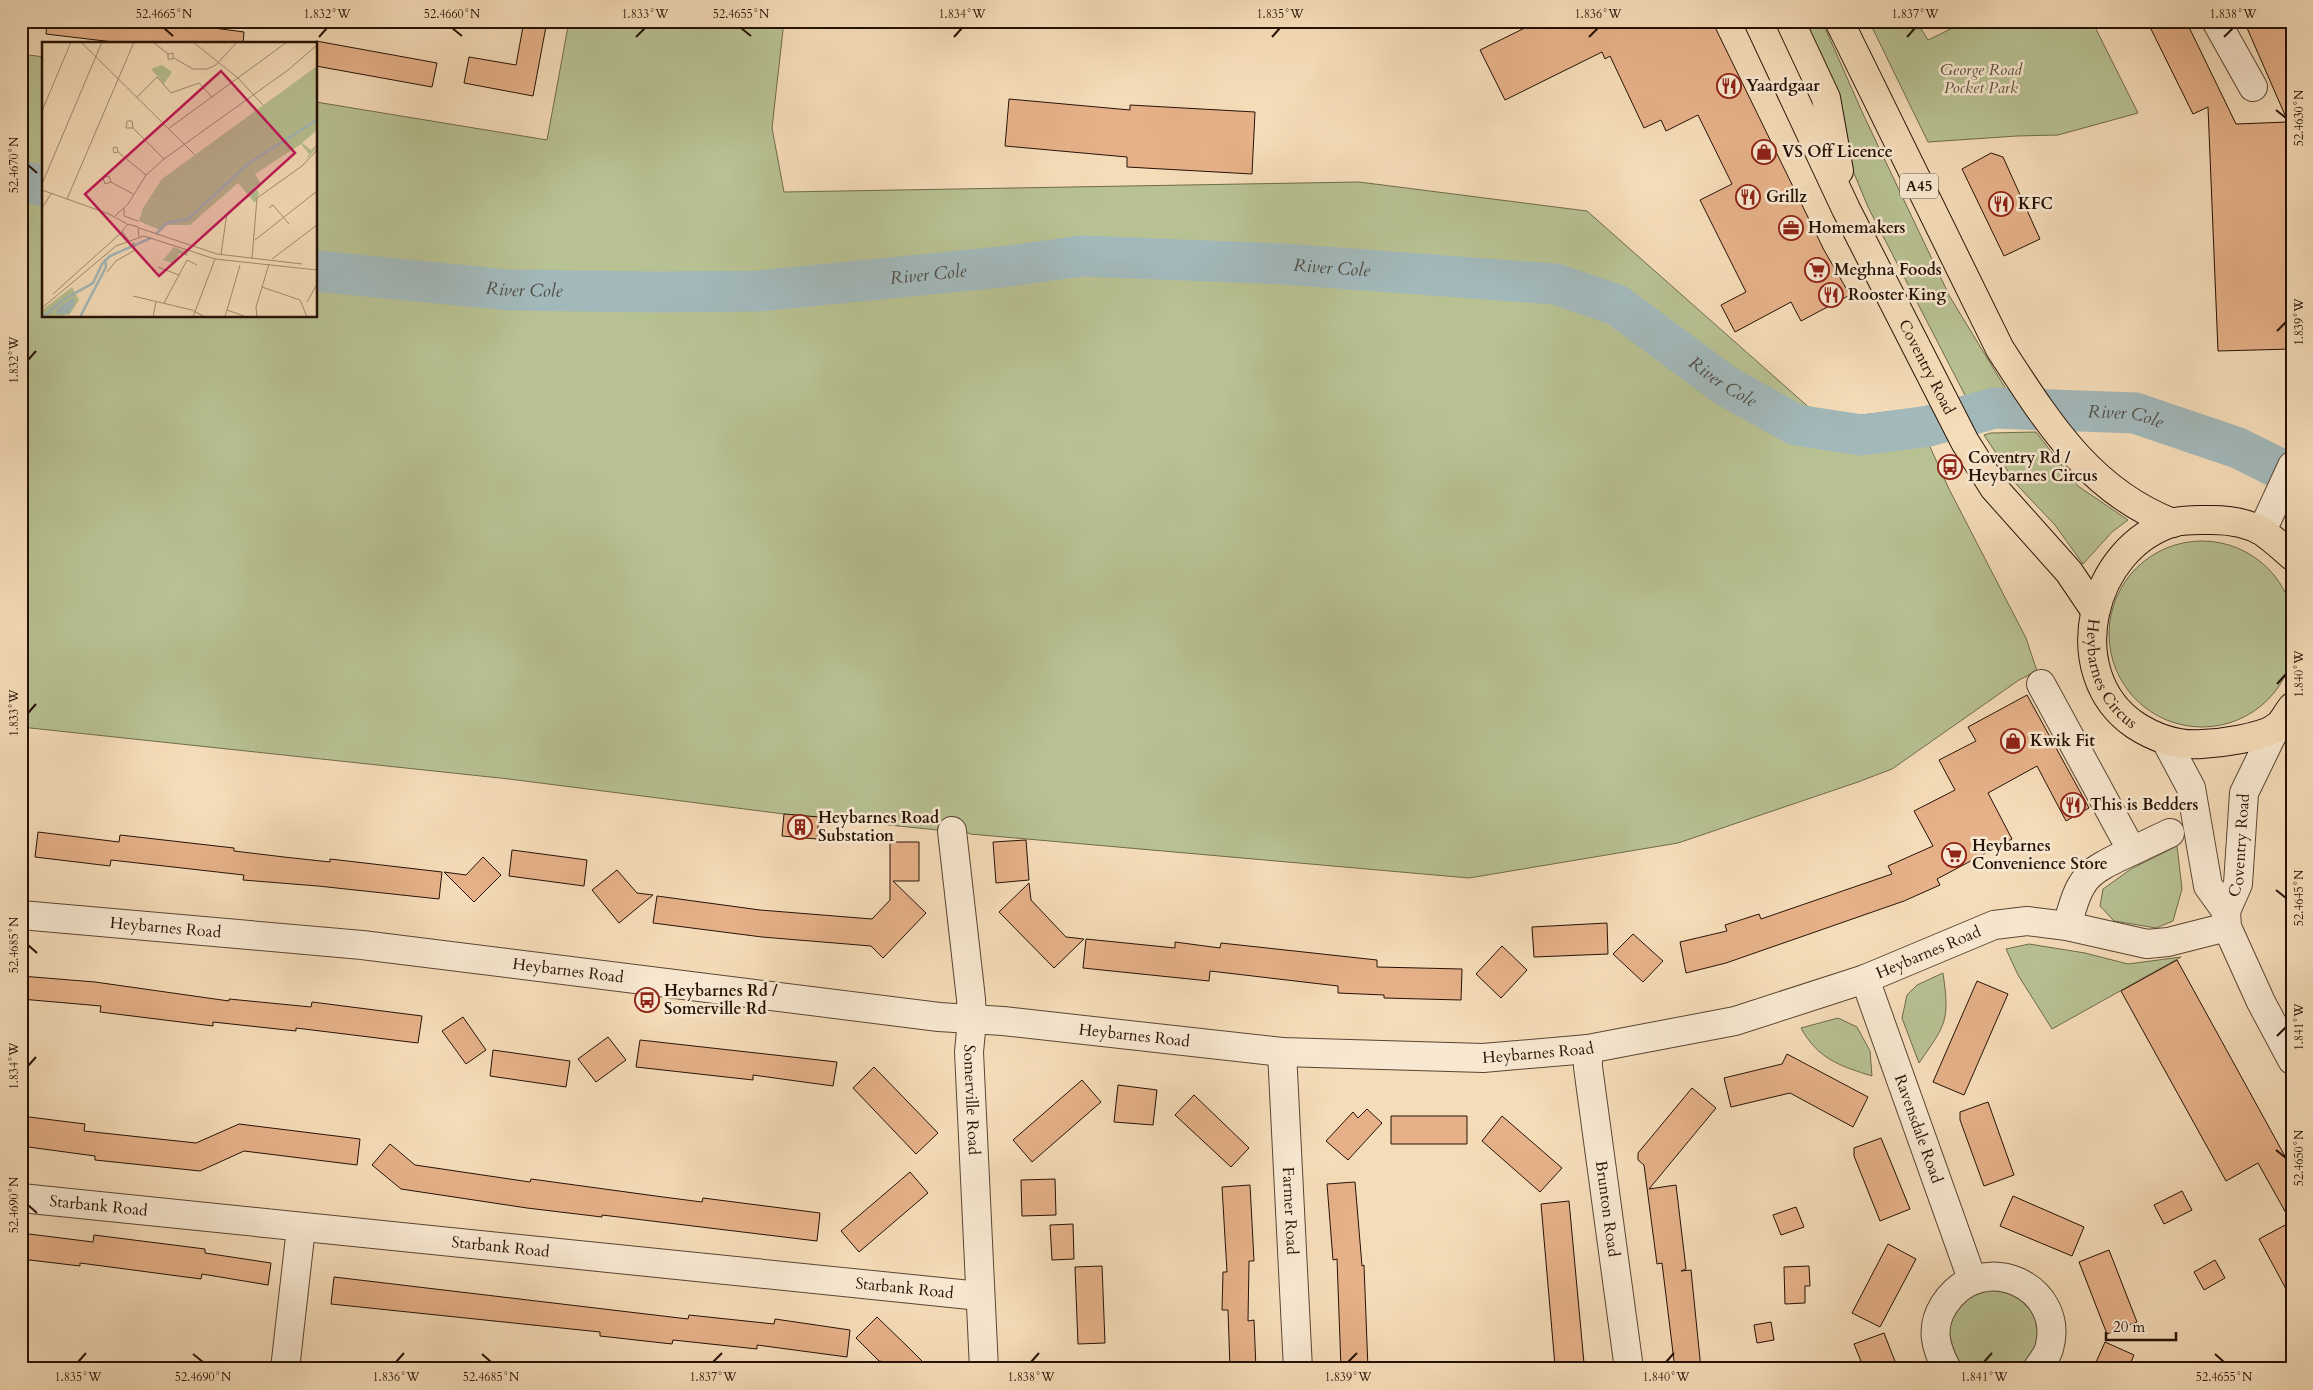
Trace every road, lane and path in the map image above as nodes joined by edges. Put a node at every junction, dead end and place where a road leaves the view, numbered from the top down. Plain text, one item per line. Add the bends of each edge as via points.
1 (1758, 21) edge
2 (1790, 21) edge
3 (1839, 21) edge
4 (2216, 21) edge
5 (2253, 87) dead end
6 (1846, 209) junction
7 (2292, 466) edge
8 (2173, 523) junction
9 (2262, 531) junction
10 (2292, 556) edge
11 (2094, 609) junction
12 (2041, 684) dead end
13 (2286, 716) edge
14 (2166, 741) junction
15 (952, 831) dead end
16 (2170, 833) dead end
17 (2132, 851) junction
18 (21, 915) edge
19 (2226, 919) junction
20 (2067, 926) junction
21 (1865, 979) junction
22 (972, 1020) junction
23 (1588, 1049) junction
24 (1282, 1052) junction
25 (2292, 1060) edge
26 (21, 1198) edge
27 (301, 1228) junction
28 (1972, 1278) junction
29 (980, 1296) junction
30 (285, 1369) edge
31 (984, 1369) edge
32 (1298, 1369) edge
33 (1629, 1369) edge
34 (1947, 1369) edge
35 (2037, 1369) edge

1 - 6 highway, Coventry Road
2 - 6 highway via 1826,98
3 - 8 highway, A45 via 2000,349 2023,385 2081,464 2116,492 2154,516
4 - 5 street
6 - 11 highway, Coventry Road via 1965,442 1994,488 2069,572
7 - 9 street
8 - 9 highway, Heybarnes Circus via 2189,519 2232,520
8 - 11 highway, Heybarnes Circus via 2143,538 2124,557 2102,587
9 - 10 highway, Heybarnes Circus
11 - 14 highway, Heybarnes Circus via 2090,631 2101,685 2125,718 2144,732
12 - 17 street
13 - 14 highway, Heybarnes Circus via 2228,743 2191,745
13 - 19 street, Coventry Road via 2244,793 2238,884
14 - 19 street, Coventry Road via 2191,788 2208,886
15 - 22 street, Somerville Road
16 - 17 street
17 - 20 street via 2094,870 2079,886
18 - 22 street, Heybarnes Road via 362,944
19 - 20 street, Heybarnes Road via 2168,942 2147,944
19 - 25 street, Coventry Road via 2261,1002
20 - 21 street, Heybarnes Road via 2027,921 1994,925
21 - 23 street, Heybarnes Road via 1735,1022
21 - 28 street, Ravensdale Road
22 - 24 street, Heybarnes Road
22 - 29 street, Somerville Road via 969,1052
23 - 24 street, Heybarnes Road via 1483,1058
23 - 33 street, Brunton Road
24 - 32 street, Farmer Road
26 - 27 street, Starbank Road
27 - 29 street, Starbank Road
27 - 30 street
28 - 34 street via 1953,1291 1937,1316 1938,1352
28 - 35 street via 2002,1276 2025,1285 2037,1295 2046,1308 2051,1334 2049,1351
29 - 31 street, Somerville Road

